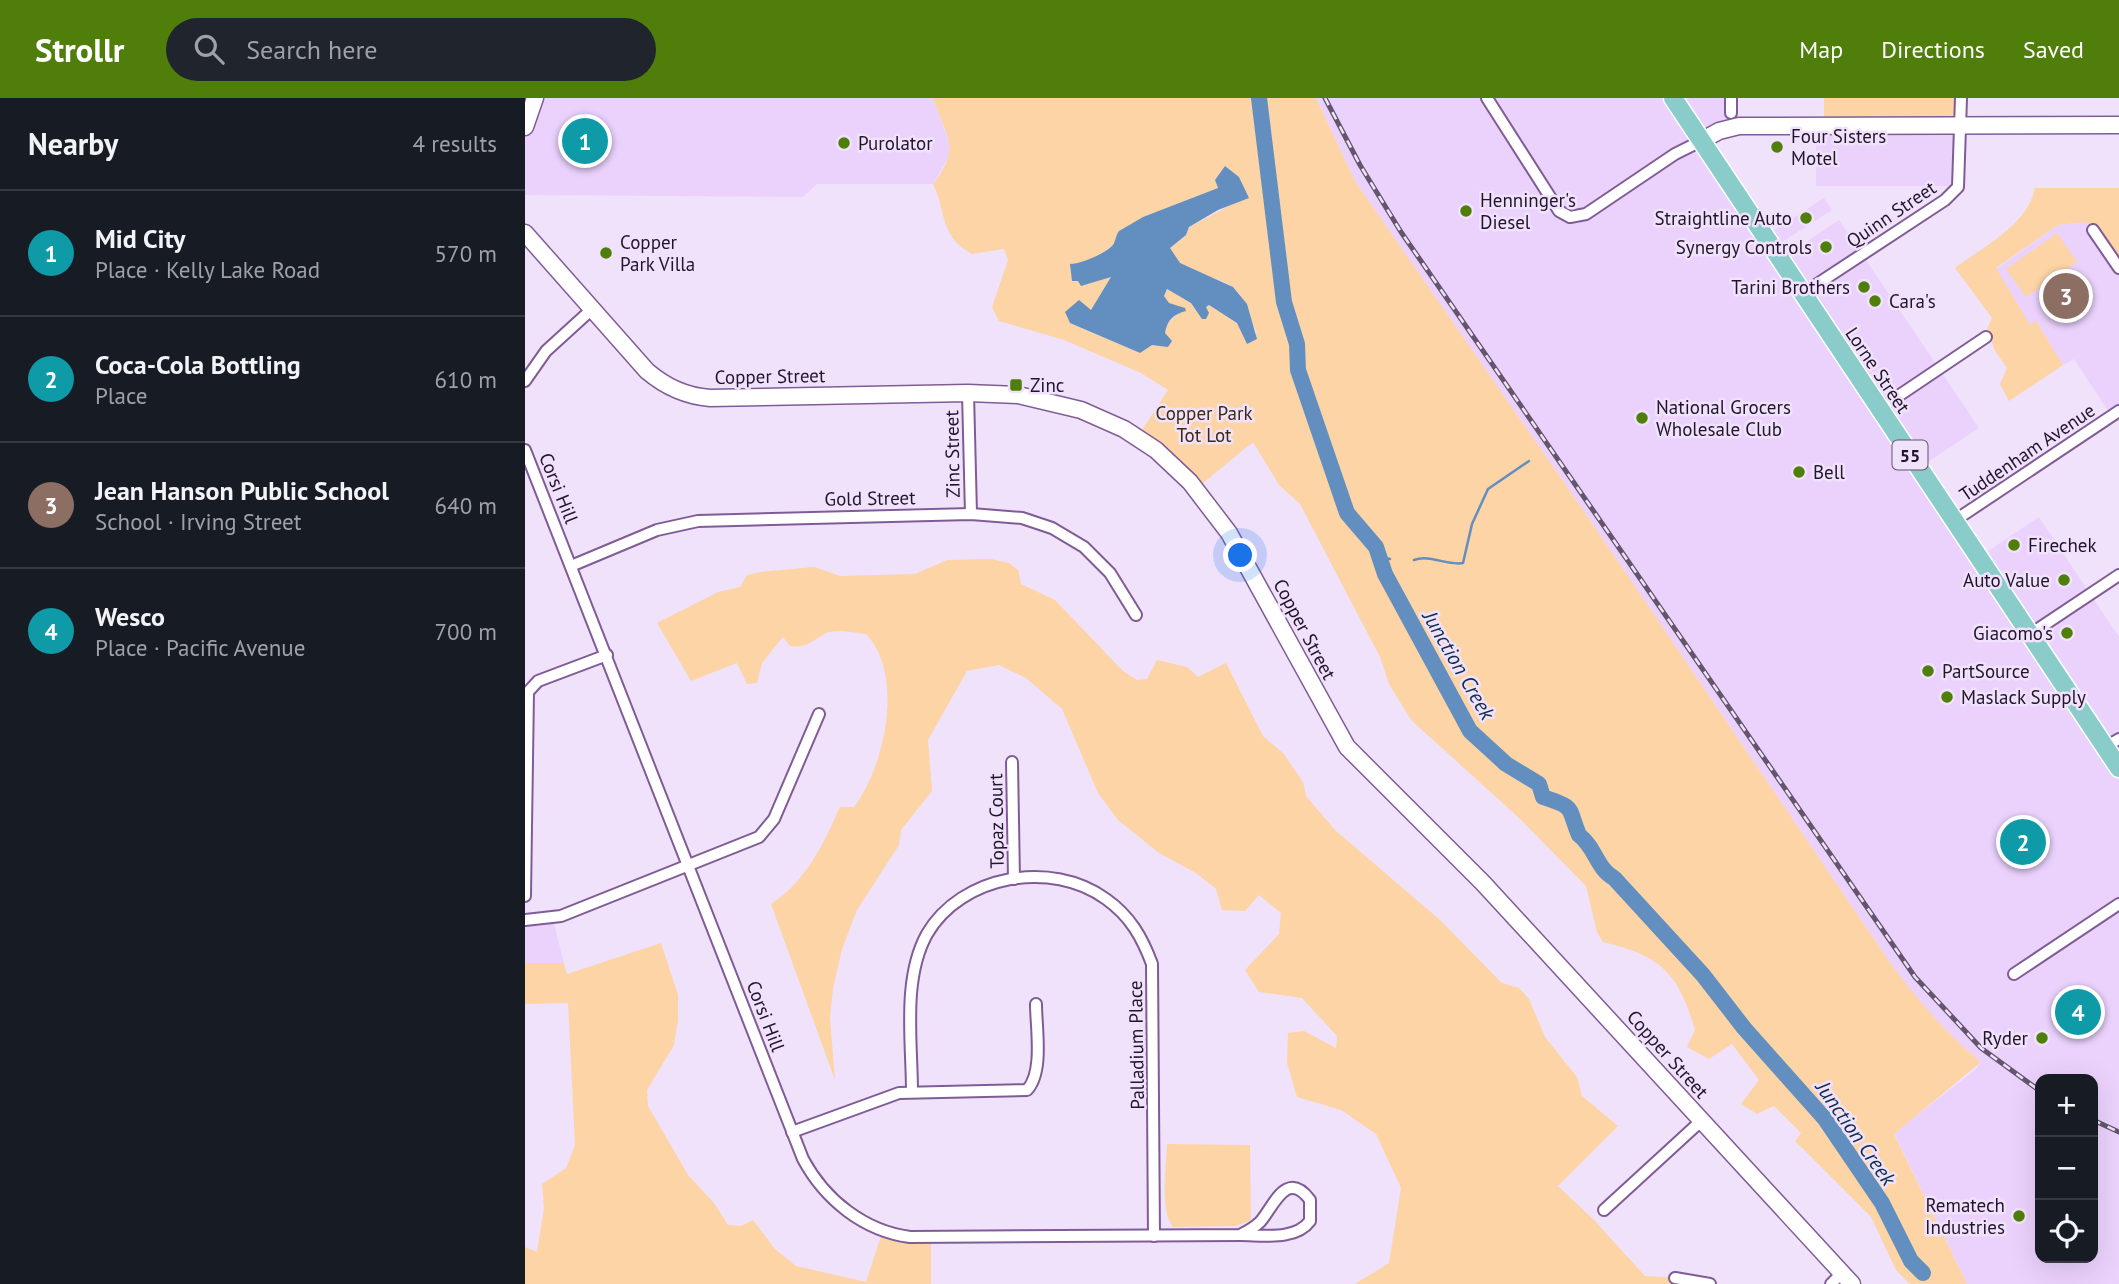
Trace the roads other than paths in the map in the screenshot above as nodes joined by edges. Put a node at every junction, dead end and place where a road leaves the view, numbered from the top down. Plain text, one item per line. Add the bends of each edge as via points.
1 (535, 98) edge
2 (1487, 98) edge
3 (1673, 98) edge
4 (1731, 98) edge
5 (1961, 98) edge
6 (1731, 113) dead end
7 (1961, 125) junction
8 (2119, 125) edge
9 (525, 127) edge
10 (1701, 141) junction
11 (2093, 230) dead end
12 (525, 233) edge
13 (2119, 268) edge
14 (1802, 294) junction
15 (591, 310) junction
16 (1986, 337) dead end
17 (525, 381) edge
18 (968, 393) junction
19 (1879, 409) junction
20 (2119, 411) edge
21 (525, 450) edge
22 (971, 514) junction
23 (1954, 521) junction
24 (571, 566) junction
25 (2119, 575) edge
26 (1136, 615) dead end
27 (2029, 635) junction
28 (607, 655) junction
29 (819, 713) dead end
30 (2112, 743) edge
31 (1012, 762) dead end
32 (2119, 768) edge
33 (688, 865) junction
34 (1014, 879) junction
35 (525, 896) edge
36 (2119, 904) edge
37 (525, 920) edge
38 (2014, 974) dead end
39 (1036, 1004) dead end
40 (912, 1092) junction
41 (1701, 1121) junction
42 (792, 1132) junction
43 (1604, 1210) dead end
44 (1240, 1235) junction
45 (1154, 1236) junction
46 (1675, 1278) dead end
47 (1842, 1280) edge
48 (1710, 1284) edge

1 - 9 street
2 - 10 street via 1559,211 1570,217 1586,214
3 - 10 main road, Lorne Street / 55
4 - 6 street
5 - 7 street, Quinn Street
7 - 8 street
7 - 10 street via 1739,126
7 - 14 street, Quinn Street via 1961,180 1954,192
10 - 14 main road, Lorne Street / 55
11 - 13 street
12 - 15 street, Copper Street
14 - 19 main road, Lorne Street / 55
15 - 17 street via 546,351
15 - 18 street, Copper Street via 653,377 671,389 698,397
16 - 19 street
18 - 22 street, Zinc Street
18 - 41 street, Copper Street via 1039,398 1081,410 1124,429 1173,465 1229,533 1347,747 1483,883
19 - 23 main road, Lorne Street / 55
20 - 23 street, Tuddenham Avenue
21 - 24 street, Corsi Hill
22 - 24 street, Gold Street via 698,521 657,530
22 - 26 street, Gold Street via 1022,518 1073,540 1102,564
23 - 27 main road, Lorne Street / 55
24 - 28 street, Corsi Hill
25 - 27 street
27 - 30 main road, Lorne Street / 55
28 - 33 street, Corsi Hill
28 - 35 street via 538,681 528,692
29 - 33 street via 764,834
30 - 32 main road, Lorne Street / 55
31 - 34 street, Topaz Court
33 - 37 street via 561,916
33 - 42 street, Corsi Hill
34 - 40 street, Palladium Place via 990,883 954,903 936,920 921,948 913,976
34 - 45 street, Palladium Place via 1063,881 1105,898 1128,918 1152,964
36 - 38 street
39 - 40 street via 1036,1070 1027,1090
40 - 42 street via 874,1100
41 - 43 street
41 - 47 street, Copper Street
42 - 45 street, Corsi Hill via 808,1169 829,1195 858,1219 891,1233 924,1237
44 - 44 street, Corsi Hill via 1258,1224 1276,1197 1286,1191 1299,1191 1310,1200 1310,1221 1298,1232
44 - 45 street, Corsi Hill
46 - 48 street

